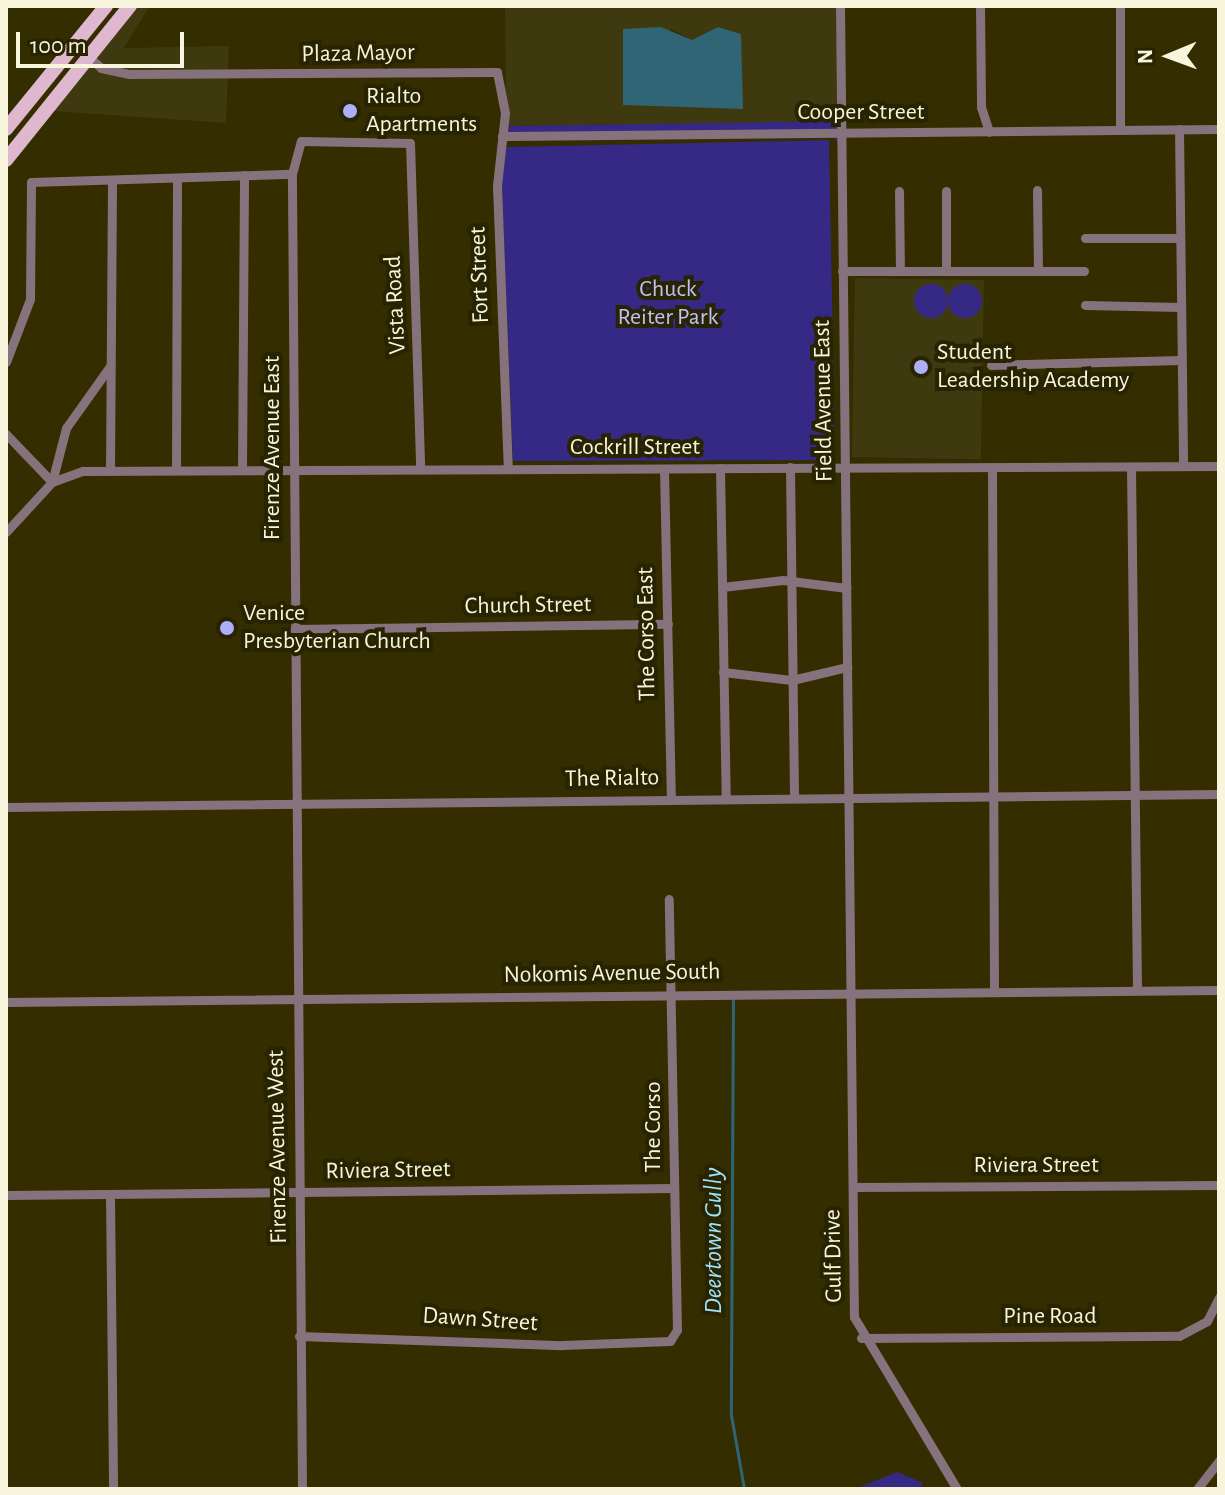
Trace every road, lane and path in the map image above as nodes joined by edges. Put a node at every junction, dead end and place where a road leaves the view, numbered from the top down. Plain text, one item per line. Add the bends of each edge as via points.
1 (106, 6) edge
2 (130, 6) edge
3 (840, 6) edge
4 (980, 6) edge
5 (1120, 6) edge
6 (74, 45) junction
7 (88, 58) junction
8 (504, 80) joint
9 (6, 129) edge
10 (1179, 129) junction
11 (1219, 129) edge
12 (1120, 130) junction
13 (840, 132) junction
14 (989, 132) junction
15 (502, 136) junction
16 (408, 140) joint
17 (6, 160) edge
18 (292, 174) junction
19 (244, 175) junction
20 (177, 178) junction
21 (112, 180) junction
22 (1037, 190) dead end
23 (899, 191) dead end
24 (946, 191) dead end
25 (1085, 238) dead end
26 (1180, 238) junction
27 (842, 271) junction
28 (900, 271) junction
29 (946, 271) junction
30 (1038, 271) junction
31 (1084, 271) dead end
32 (1085, 305) dead end
33 (1180, 307) junction
34 (1181, 360) junction
35 (6, 362) edge
36 (991, 365) dead end
37 (110, 366) junction
38 (6, 434) edge
39 (1183, 466) junction
40 (1219, 466) edge
41 (790, 467) junction
42 (1131, 467) junction
43 (242, 468) junction
44 (420, 468) junction
45 (508, 468) junction
46 (720, 468) junction
47 (845, 468) junction
48 (992, 468) junction
49 (176, 469) junction
50 (293, 469) junction
51 (664, 469) junction
52 (110, 471) junction
53 (52, 482) junction
54 (6, 532) edge
55 (791, 585) junction
56 (722, 587) junction
57 (846, 588) junction
58 (668, 624) junction
59 (294, 629) junction
60 (847, 667) junction
61 (723, 672) junction
62 (792, 680) junction
63 (1219, 794) edge
64 (1134, 795) junction
65 (849, 796) junction
66 (992, 796) junction
67 (794, 797) junction
68 (671, 798) junction
69 (726, 798) junction
70 (294, 804) junction
71 (6, 807) edge
72 (669, 899) dead end
73 (1137, 990) junction
74 (1219, 990) edge
75 (994, 992) junction
76 (671, 993) junction
77 (852, 993) junction
78 (296, 998) junction
79 (6, 1002) edge
80 (1219, 1185) edge
81 (853, 1187) junction
82 (674, 1188) junction
83 (299, 1192) junction
84 (110, 1194) junction
85 (6, 1195) edge
86 (1219, 1297) edge
87 (299, 1336) junction
88 (861, 1338) junction
89 (658, 1344) joint
90 (1219, 1461) edge
91 (113, 1489) edge
92 (302, 1489) edge
93 (957, 1489) edge
94 (1197, 1489) edge

1 - 6 main road
2 - 7 main road
3 - 13 street, Field Avenue East
4 - 14 street via 981,107
5 - 12 street
6 - 7 street, Plaza Mayor
6 - 9 main road
7 - 8 street, Plaza Mayor via 129,74 497,72
7 - 17 main road
8 - 15 street, Fort Street
10 - 11 street, Cooper Street
10 - 12 street, Cooper Street
10 - 26 street
12 - 14 street, Cooper Street
13 - 14 street, Cooper Street
13 - 15 street, Cooper Street
13 - 27 street, Field Avenue East
15 - 45 street, Fort Street via 497,186
16 - 18 street, Firenze Avenue East via 301,141
16 - 44 street, Vista Road
18 - 19 street
18 - 50 street, Firenze Avenue East
19 - 20 street
19 - 43 street
20 - 21 street
20 - 49 street
21 - 35 street via 28,184 30,299
21 - 37 street
22 - 30 street
23 - 28 street
24 - 29 street
25 - 26 street
26 - 33 street
27 - 28 street
27 - 47 street, Field Avenue East
28 - 29 street
29 - 30 street
30 - 31 street
32 - 33 street
33 - 34 street
34 - 36 street
34 - 39 street
37 - 52 street
37 - 53 street via 66,428
38 - 53 street
39 - 40 street, Cockrill Street
39 - 42 street, Cockrill Street
41 - 46 street, Cockrill Street
41 - 47 street, Cockrill Street
41 - 55 street
42 - 48 street, Cockrill Street
42 - 64 street
43 - 49 street, Cockrill Street
43 - 50 street, Cockrill Street
44 - 45 street, Cockrill Street
44 - 50 street, Cockrill Street
45 - 51 street, Cockrill Street
46 - 51 street, Cockrill Street
46 - 56 street
47 - 48 street, Cockrill Street
47 - 57 street, Field Avenue East
48 - 66 street
49 - 52 street, Cockrill Street
50 - 59 street, Firenze Avenue East
51 - 58 street, The Corso East
52 - 53 street, Cockrill Street
53 - 54 street
55 - 56 street
55 - 57 street
55 - 62 street
56 - 61 street
57 - 60 street, Field Avenue East
58 - 59 street, Church Street
58 - 68 street, The Corso East
59 - 70 street, Firenze Avenue East
60 - 62 street
60 - 65 street, Field Avenue East
61 - 62 street
61 - 69 street
62 - 67 street
63 - 64 street, The Rialto
64 - 66 street, The Rialto
64 - 73 street
65 - 66 street, The Rialto
65 - 67 street, The Rialto
65 - 77 street, Gulf Drive
66 - 75 street
67 - 69 street, The Rialto
68 - 69 street, The Rialto
68 - 70 street, The Rialto
70 - 71 street, The Rialto
70 - 78 street, Firenze Avenue West
72 - 76 street, The Corso
73 - 74 street, Nokomis Avenue South
73 - 75 street, Nokomis Avenue South
75 - 77 street, Nokomis Avenue South
76 - 77 street, Nokomis Avenue South
76 - 78 street, Nokomis Avenue South
76 - 82 street, The Corso
77 - 81 street, Gulf Drive
78 - 79 street, Nokomis Avenue South
78 - 83 street, Firenze Avenue West
80 - 81 street, Riviera Street
81 - 88 street, Gulf Drive via 854,1317
82 - 83 street, Riviera Street
82 - 89 street, The Corso via 677,1330
83 - 84 street, Riviera Street
83 - 87 street, Firenze Avenue West
84 - 85 street, Riviera Street
84 - 91 street
86 - 88 street, Pine Road via 1200,1329 1179,1336
87 - 89 street, Dawn Street
87 - 92 street, Firenze Avenue West
88 - 93 street, Gulf Drive
90 - 94 street

